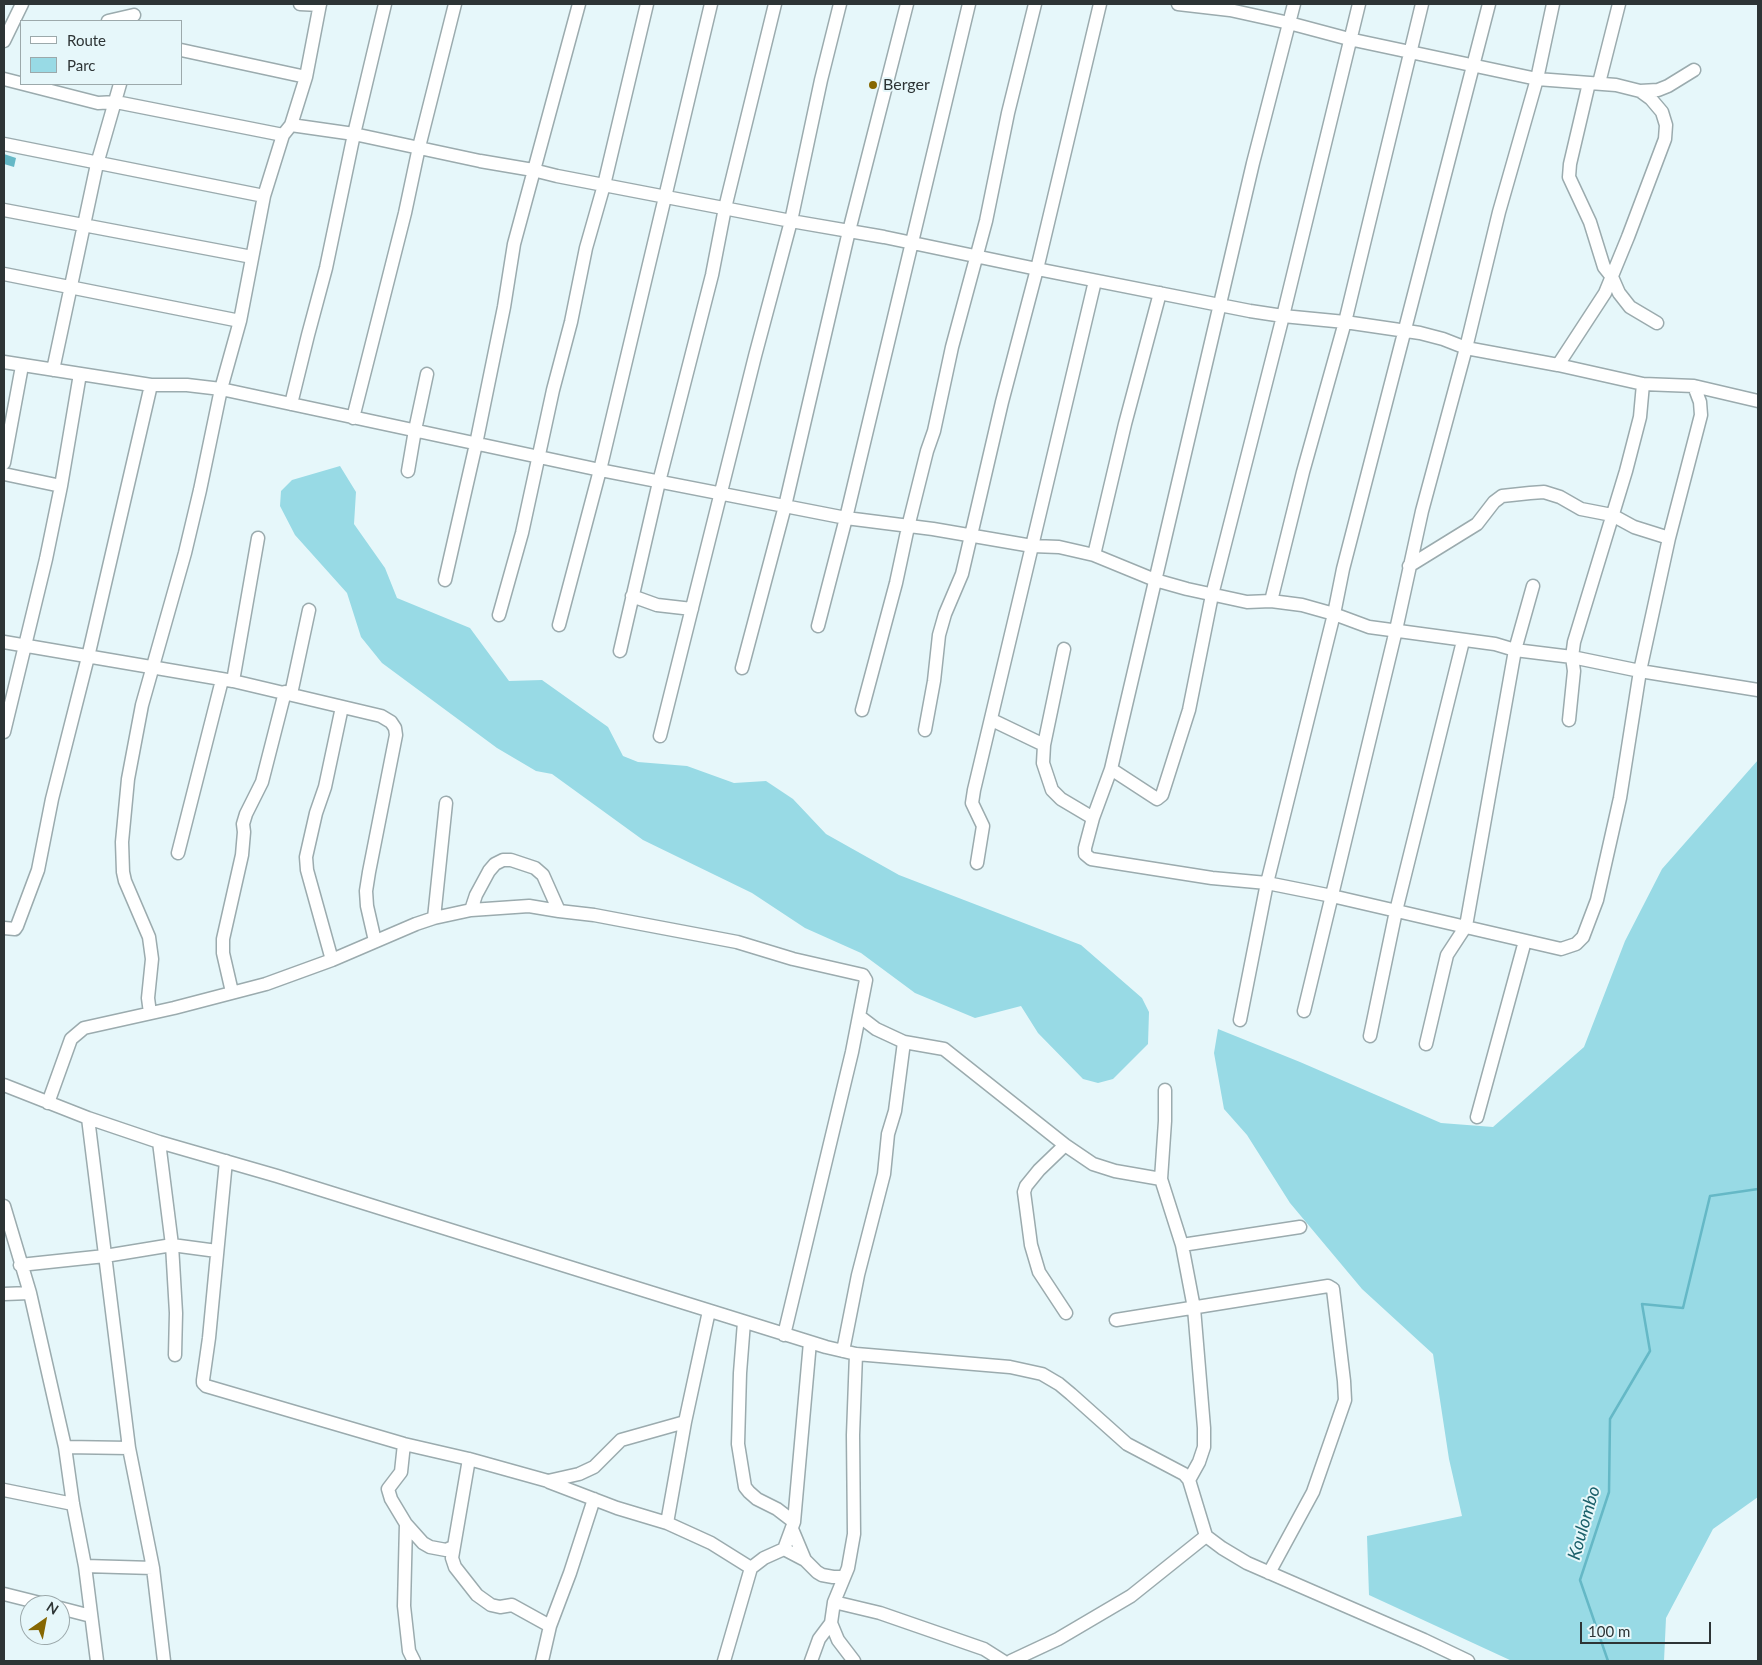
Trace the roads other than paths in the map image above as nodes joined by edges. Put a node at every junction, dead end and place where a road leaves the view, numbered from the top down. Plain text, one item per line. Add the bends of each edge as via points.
1 (22, 4) edge
2 (300, 4) edge
3 (385, 4) edge
4 (455, 4) edge
5 (580, 4) edge
6 (647, 4) edge
7 (711, 4) edge
8 (775, 4) edge
9 (840, 4) edge
10 (907, 4) edge
11 (969, 4) edge
12 (1035, 4) edge
13 (1100, 4) edge
14 (1178, 4) edge
15 (1294, 4) edge
16 (1358, 4) edge
17 (1422, 4) edge
18 (1488, 4) edge
19 (1554, 4) edge
20 (1618, 4) edge
21 (320, 5) edge
22 (1231, 7) edge
23 (135, 13) edge
24 (111, 20) edge
25 (17, 21) edge
26 (1289, 22) junction
27 (1349, 39) junction
28 (4, 41) edge
29 (182, 50) edge
30 (1410, 52) junction
31 (1472, 66) junction
32 (1694, 70) dead end
33 (306, 76) junction
34 (1536, 79) junction
35 (4, 80) edge
36 (1594, 83) junction
37 (20, 84) edge
38 (24, 85) edge
39 (120, 85) edge
40 (1640, 91) junction
41 (116, 102) junction
42 (291, 125) junction
43 (354, 134) junction
44 (283, 135) junction
45 (4, 144) edge
46 (419, 147) junction
47 (97, 164) junction
48 (534, 170) junction
49 (604, 185) junction
50 (264, 196) junction
51 (665, 196) junction
52 (725, 208) junction
53 (4, 210) edge
54 (791, 221) junction
55 (84, 225) junction
56 (849, 231) junction
57 (912, 243) junction
58 (975, 255) junction
59 (252, 257) junction
60 (1037, 269) junction
61 (4, 274) edge
62 (1612, 277) junction
63 (1095, 280) junction
64 (71, 288) junction
65 (1160, 292) junction
66 (1221, 305) junction
67 (1283, 316) junction
68 (240, 321) junction
69 (1345, 322) junction
70 (1657, 323) dead end
71 (1405, 332) junction
72 (1466, 348) junction
73 (4, 362) edge
74 (1558, 365) junction
75 (22, 366) junction
76 (53, 370) junction
77 (80, 374) junction
78 (427, 374) dead end
79 (1643, 384) junction
80 (151, 385) junction
81 (1694, 386) junction
82 (221, 389) junction
83 (1758, 401) edge
84 (291, 404) junction
85 (352, 418) junction
86 (415, 430) junction
87 (476, 444) junction
88 (538, 457) junction
89 (4, 463) edge
90 (600, 470) junction
91 (408, 471) dead end
92 (4, 474) edge
93 (659, 482) junction
94 (61, 486) junction
95 (722, 494) junction
96 (785, 506) junction
97 (1612, 515) junction
98 (846, 518) junction
99 (908, 527) junction
100 (971, 536) junction
101 (258, 538) dead end
102 (1668, 538) junction
103 (1032, 546) junction
104 (1094, 555) junction
105 (1409, 566) junction
106 (445, 580) dead end
107 (1155, 580) junction
108 (1533, 586) dead end
109 (1212, 595) junction
110 (632, 596) junction
111 (1271, 601) junction
112 (692, 608) junction
113 (309, 610) dead end
114 (1334, 614) junction
115 (499, 616) dead end
116 (559, 625) dead end
117 (818, 626) dead end
118 (1396, 630) junction
119 (1463, 641) junction
120 (4, 642) edge
121 (24, 646) junction
122 (1064, 650) dead end
123 (1515, 650) junction
124 (620, 651) dead end
125 (88, 656) junction
126 (1572, 657) junction
127 (153, 668) junction
128 (742, 668) dead end
129 (1640, 670) junction
130 (228, 680) junction
131 (1758, 690) edge
132 (288, 693) junction
133 (342, 707) junction
134 (862, 710) dead end
135 (992, 720) junction
136 (1570, 720) dead end
137 (925, 730) dead end
138 (4, 732) edge
139 (660, 736) dead end
140 (1044, 745) junction
141 (1110, 769) junction
142 (446, 803) dead end
143 (1093, 818) junction
144 (178, 853) dead end
145 (977, 863) dead end
146 (1267, 883) junction
147 (1332, 896) junction
148 (472, 910) junction
149 (559, 911) junction
150 (1396, 911) junction
151 (434, 918) junction
152 (1466, 926) junction
153 (4, 928) edge
154 (375, 941) junction
155 (1525, 941) junction
156 (332, 960) junction
157 (232, 992) junction
158 (1304, 1011) dead end
159 (150, 1013) junction
160 (859, 1016) junction
161 (1240, 1020) dead end
162 (1370, 1036) dead end
163 (904, 1042) junction
164 (1426, 1044) dead end
165 (4, 1085) edge
166 (1165, 1090) dead end
167 (48, 1103) junction
168 (1477, 1117) dead end
169 (88, 1118) junction
170 (159, 1142) junction
171 (1065, 1145) junction
172 (226, 1161) junction
173 (1161, 1179) junction
174 (4, 1206) edge
175 (1300, 1227) dead end
176 (172, 1245) junction
177 (1182, 1245) junction
178 (217, 1251) junction
179 (105, 1256) junction
180 (20, 1265) junction
181 (30, 1293) junction
182 (4, 1294) edge
183 (1194, 1308) junction
184 (709, 1312) junction
185 (1066, 1313) dead end
186 (1116, 1320) dead end
187 (744, 1322) junction
188 (784, 1335) junction
189 (810, 1342) junction
190 (842, 1351) junction
191 (856, 1354) junction
192 (175, 1355) dead end
193 (685, 1422) junction
194 (404, 1444) junction
195 (65, 1446) junction
196 (129, 1448) junction
197 (469, 1459) junction
198 (1189, 1480) junction
199 (548, 1481) junction
200 (4, 1490) edge
201 (594, 1499) junction
202 (73, 1504) junction
203 (667, 1523) junction
204 (406, 1524) junction
205 (793, 1526) junction
206 (1206, 1536) junction
207 (453, 1548) junction
208 (784, 1549) junction
209 (805, 1560) junction
210 (85, 1566) junction
211 (153, 1568) junction
212 (752, 1568) junction
213 (1269, 1573) junction
214 (843, 1581) junction
215 (4, 1594) edge
216 (20, 1598) edge
217 (834, 1602) junction
218 (852, 1606) junction
219 (70, 1611) edge
220 (91, 1616) junction
221 (831, 1622) junction
222 (550, 1626) junction
223 (819, 1639) junction
224 (838, 1640) junction
225 (97, 1661) edge
226 (164, 1661) edge
227 (414, 1661) edge
228 (542, 1661) edge
229 (724, 1661) edge
230 (811, 1661) edge
231 (854, 1661) edge
232 (1003, 1661) edge
233 (1011, 1661) edge
234 (1468, 1661) edge

1 - 25 street
2 - 21 street
3 - 43 street
4 - 46 street
5 - 48 street
6 - 49 street
7 - 51 street
8 - 52 street
9 - 54 street
10 - 56 street
11 - 57 street
12 - 58 street via 989,208
13 - 60 street
14 - 22 street
15 - 26 street
16 - 27 street
17 - 30 street
18 - 31 street
19 - 34 street
20 - 36 street
21 - 33 street
22 - 26 street
23 - 24 street
25 - 28 street
26 - 27 street
26 - 66 street
27 - 30 street
27 - 67 street
29 - 33 street
30 - 31 street
30 - 69 street
31 - 34 street
31 - 71 street
32 - 40 street via 1658,90
33 - 42 street
34 - 36 street
34 - 72 street
35 - 37 street
36 - 40 street
36 - 62 street via 1569,177 1590,222 1604,267
38 - 41 street via 98,103
39 - 41 street
40 - 62 street via 1662,112 1666,125 1665,139
41 - 44 street
41 - 47 street
42 - 43 street
42 - 44 street
43 - 46 street
43 - 84 street via 326,268
44 - 50 street
45 - 47 street
46 - 48 street
46 - 85 street
47 - 50 street
47 - 55 street
48 - 49 street
48 - 87 street via 514,244
49 - 51 street
49 - 88 street via 586,248
50 - 59 street
51 - 52 street
51 - 90 street
52 - 54 street
52 - 93 street via 712,276
53 - 55 street
54 - 56 street
54 - 95 street
55 - 59 street
55 - 64 street
56 - 57 street
56 - 96 street
57 - 58 street
57 - 98 street
58 - 60 street
58 - 99 street
59 - 68 street
60 - 63 street
60 - 100 street
61 - 64 street
62 - 70 street via 1619,294 1630,307
62 - 74 street
63 - 65 street
63 - 103 street
64 - 68 street
64 - 76 street
65 - 66 street
65 - 104 street
66 - 67 street
66 - 107 street
67 - 69 street
67 - 109 street
68 - 82 street
69 - 71 street
69 - 111 street
71 - 72 street via 1443,339
71 - 114 street via 1343,568
72 - 74 street
72 - 105 street
73 - 75 street
74 - 79 street
75 - 76 street
75 - 89 street
76 - 77 street
77 - 80 street
77 - 94 street
78 - 86 street
79 - 81 street
79 - 97 street via 1640,417
80 - 82 street
80 - 125 street
81 - 83 street
81 - 102 street via 1701,416
82 - 84 street
82 - 127 street via 198,499
84 - 85 street
85 - 86 street
86 - 87 street
86 - 91 street
87 - 88 street
87 - 106 street
88 - 90 street
88 - 115 street via 522,533
90 - 93 street
90 - 116 street
92 - 94 street
93 - 95 street
93 - 110 street
94 - 121 street
95 - 96 street
95 - 112 street
96 - 98 street
96 - 128 street
97 - 102 street via 1634,527
97 - 105 street via 1581,509 1544,492 1502,496 1478,524
97 - 126 street
98 - 99 street
98 - 117 street
99 - 100 street
99 - 134 street
100 - 103 street
100 - 137 street via 962,574 939,635
101 - 130 street
102 - 129 street
103 - 104 street via 1059,547
103 - 135 street
104 - 107 street
105 - 118 street
107 - 109 street
107 - 141 street
108 - 123 street
109 - 111 street via 1247,602
109 - 141 street via 1189,710 1162,795 1157,799
110 - 112 street via 656,605
110 - 124 street
111 - 114 street
112 - 139 street
113 - 132 street
114 - 118 street via 1369,627
114 - 146 street
118 - 119 street
118 - 147 street
119 - 123 street via 1495,644
119 - 150 street
120 - 121 street
121 - 125 street
121 - 138 street
122 - 140 street
123 - 126 street
123 - 152 street
125 - 127 street
125 - 153 street via 52,799 38,870 17,926 15,929
126 - 129 street
126 - 136 street
127 - 130 street
127 - 159 street via 142,704 128,779 122,842 125,881 149,937 152,959 148,998
129 - 131 street
129 - 155 street via 1620,798 1596,900 1583,937 1576,944 1561,949
130 - 132 street
130 - 144 street
132 - 133 street
132 - 157 street via 262,782 243,824 242,855 223,939 223,954
133 - 154 street via 381,716 391,722 396,735 366,891
133 - 156 street via 306,857
135 - 140 street
135 - 145 street via 972,803 983,826
140 - 143 street via 1043,763 1052,790
141 - 143 street
142 - 151 street
143 - 146 street via 1085,848 1085,854 1091,859
146 - 147 street
146 - 161 street
147 - 150 street
147 - 158 street
148 - 149 street via 529,906
148 - 149 street via 482,880 489,871 495,864 511,860 535,868 543,875
148 - 151 street
149 - 160 street via 737,942 863,975 866,980
150 - 152 street
150 - 162 street
151 - 154 street
152 - 155 street
152 - 164 street via 1447,955
154 - 156 street
155 - 168 street
156 - 157 street via 266,984
157 - 159 street
159 - 167 street via 84,1028 71,1039
160 - 163 street via 876,1030
160 - 188 street
163 - 171 street via 944,1049
163 - 190 street via 884,1174
165 - 167 street
166 - 173 street
167 - 169 street
169 - 170 street
169 - 179 street
170 - 172 street
170 - 176 street
171 - 173 street via 1093,1164
171 - 185 street via 1039,1170 1024,1192 1031,1245 1039,1272
172 - 178 street
172 - 184 street
173 - 177 street
174 - 180 street
175 - 177 street
176 - 178 street
176 - 179 street
176 - 192 street
177 - 183 street
178 - 194 street via 203,1383
179 - 180 street
179 - 196 street
180 - 181 street
181 - 182 street
181 - 195 street
183 - 186 street
183 - 198 street via 1204,1447 1200,1462
183 - 213 street via 1328,1286 1335,1294 1345,1400 1313,1492
184 - 187 street
184 - 193 street
187 - 188 street
187 - 205 street via 738,1444 745,1486
188 - 189 street
189 - 190 street
189 - 205 street
190 - 191 street
191 - 198 street via 1035,1372 1059,1384 1127,1444 1174,1468
191 - 214 street via 854,1534
193 - 199 street via 621,1440 594,1467
193 - 203 street
194 - 197 street
194 - 204 street via 401,1472 388,1489
195 - 196 street
195 - 202 street
196 - 211 street
197 - 199 street
197 - 207 street
198 - 206 street
199 - 201 street
200 - 202 street
201 - 203 street
201 - 222 street
202 - 210 street
203 - 212 street via 711,1543
204 - 207 street via 430,1547 440,1550
204 - 227 street via 404,1606 409,1651
205 - 208 street
205 - 209 street
206 - 213 street via 1233,1555
206 - 233 street via 1131,1596 1058,1639
207 - 222 street via 455,1567 477,1594 491,1605 512,1606
208 - 209 street
208 - 212 street
209 - 214 street via 822,1575
210 - 211 street
210 - 220 street
211 - 226 street
212 - 229 street
213 - 234 street
214 - 217 street
214 - 218 street
215 - 216 street
217 - 218 street
217 - 221 street
218 - 232 street via 984,1650
219 - 220 street
220 - 225 street
221 - 223 street
221 - 224 street
222 - 228 street
223 - 224 street
223 - 230 street
224 - 231 street

